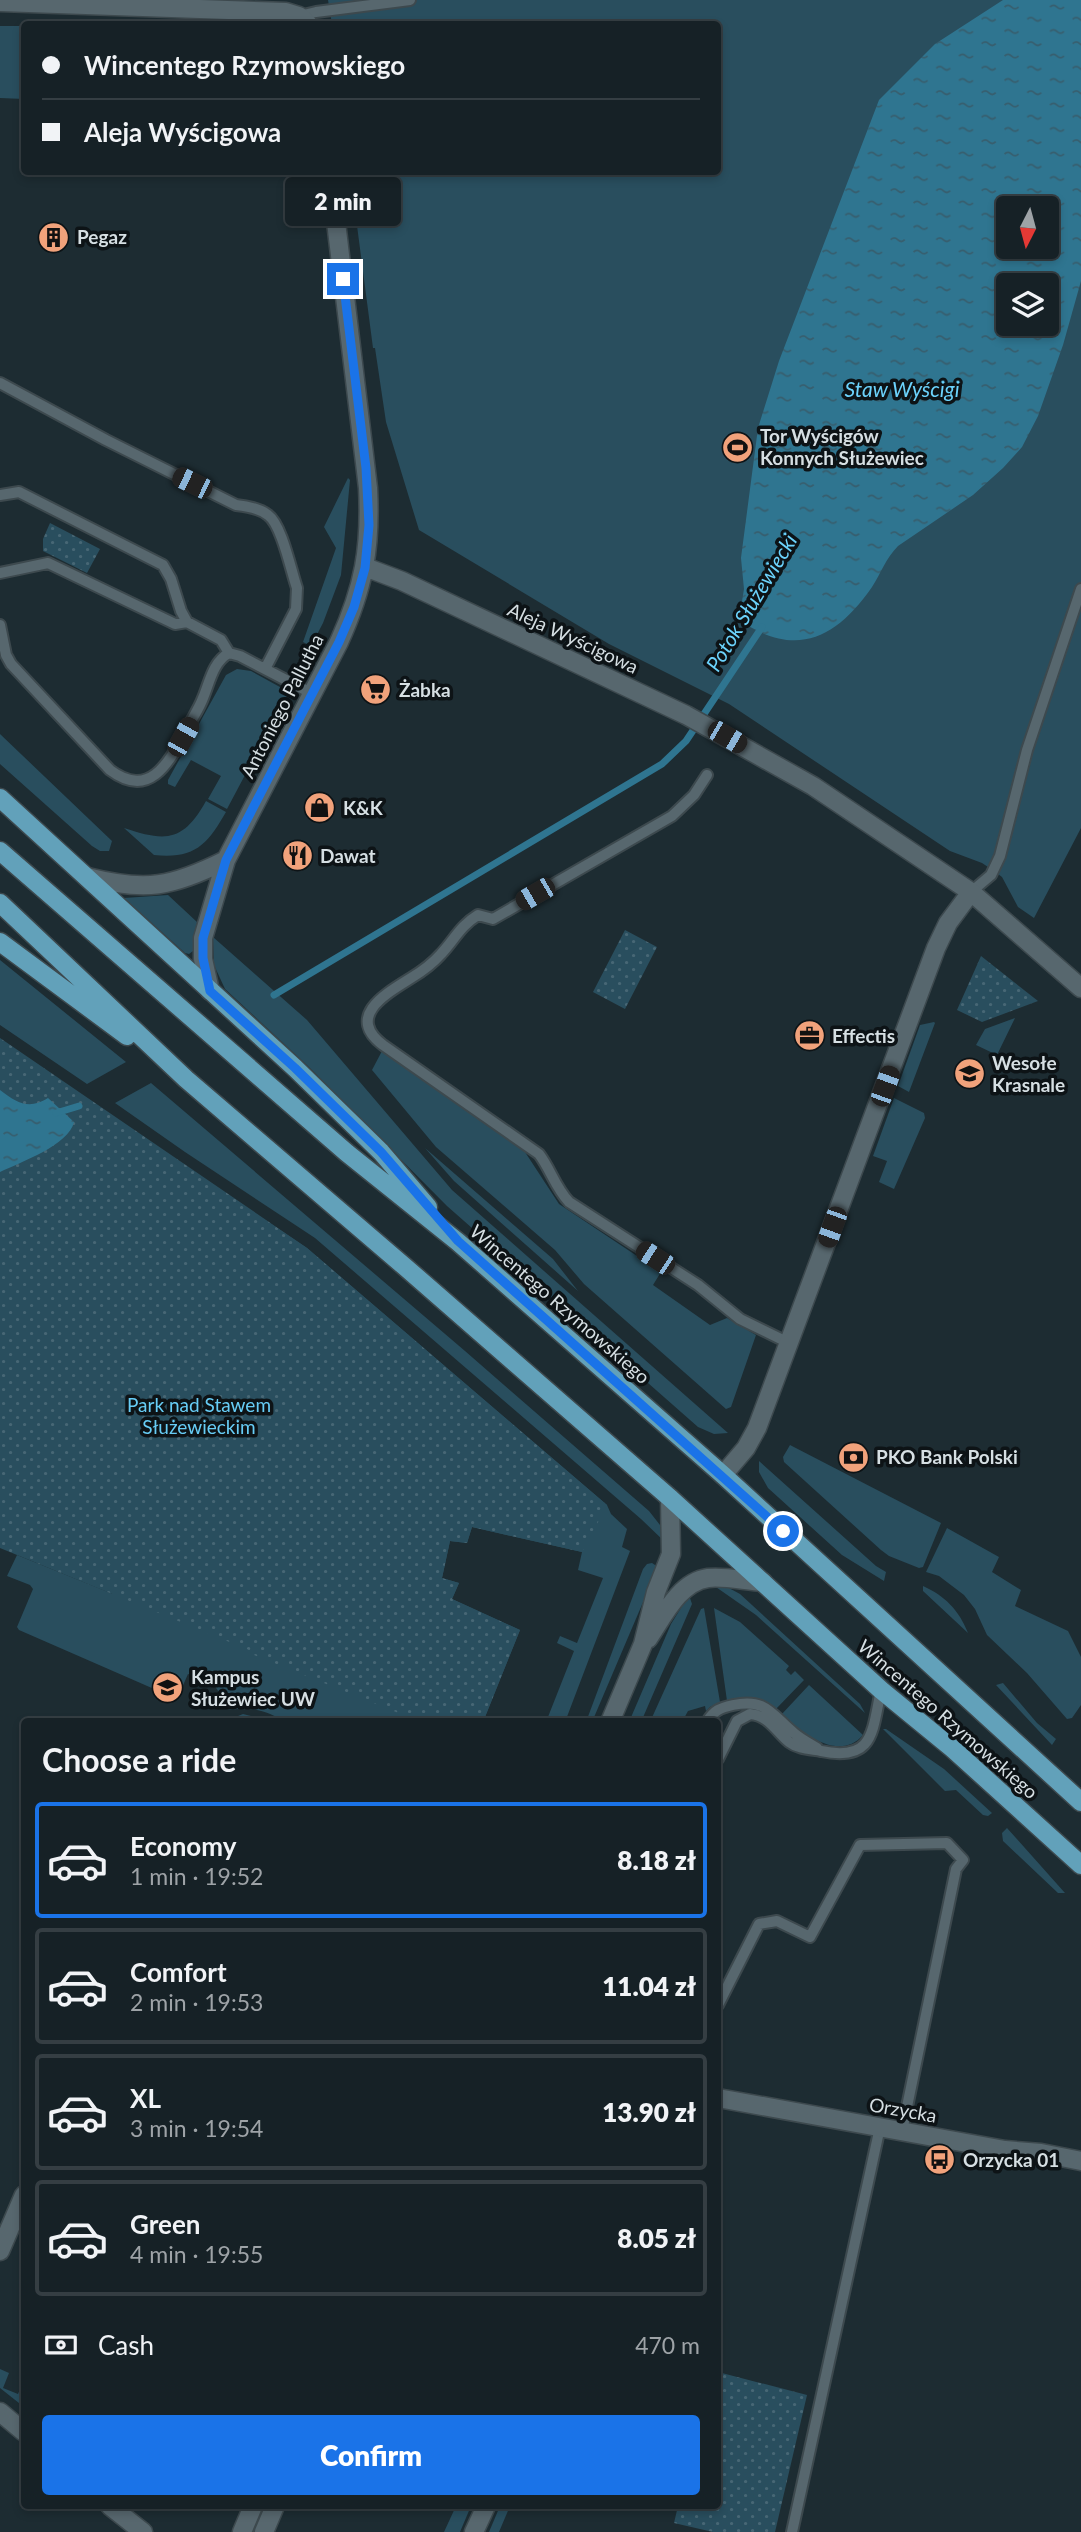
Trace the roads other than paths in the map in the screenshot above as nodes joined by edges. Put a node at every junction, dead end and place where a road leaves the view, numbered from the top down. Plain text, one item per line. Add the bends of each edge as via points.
1 (410, 0) edge
2 (395, 1) edge
3 (0, 2) edge
4 (304, 20) edge
5 (330, 175) edge
6 (0, 383) edge
7 (0, 495) edge
8 (365, 568) junction
9 (0, 573) edge
10 (1081, 589) edge
11 (187, 622) junction
12 (0, 625) edge
13 (229, 653) junction
14 (265, 669) junction
15 (313, 694) junction
16 (707, 775) dead end
17 (0, 798) edge
18 (0, 851) edge
19 (226, 860) junction
20 (87, 877) junction
21 (971, 892) junction
22 (0, 903) edge
23 (0, 942) edge
24 (1081, 988) edge
25 (210, 991) junction
26 (186, 1079) junction
27 (458, 1241) junction
28 (789, 1343) junction
29 (723, 1475) junction
30 (670, 1498) junction
31 (763, 1582) junction
32 (643, 1644) junction
33 (881, 1690) junction
34 (612, 1718) edge
35 (710, 1718) edge
36 (822, 1752) junction
37 (721, 1753) edge
38 (1081, 1802) edge
39 (1081, 1865) edge
40 (721, 1999) edge
41 (721, 2099) edge
42 (880, 2127) junction
43 (902, 2131) junction
44 (1081, 2161) edge
45 (21, 2202) edge
46 (0, 2251) edge
47 (0, 2413) edge
48 (21, 2430) edge
49 (114, 2509) edge
50 (252, 2509) edge
51 (274, 2509) edge
52 (485, 2509) edge
53 (144, 2532) edge
54 (242, 2532) edge
55 (264, 2532) edge
56 (474, 2532) edge
57 (792, 2532) edge

1 - 2 lane
2 - 4 lane via 316,12
3 - 4 street via 286,12
5 - 8 street via 368,488
6 - 14 lane via 236,505 269,515 276,524 298,598
7 - 11 lane via 19,492 163,565
8 - 15 street, Antoniego Pallutha via 350,617
8 - 21 street, Aleja Wyścigowa via 402,581 686,715 813,786
9 - 11 lane via 48,563 175,624
10 - 21 lane via 1027,750 1000,856 991,875
11 - 13 lane via 221,640
12 - 13 lane via 11,664 110,769 135,780 154,776 168,764 209,680
13 - 14 lane
14 - 15 lane
15 - 19 street, Antoniego Pallutha
16 - 28 lane via 695,795 672,816 492,919 478,915 464,924 441,954 390,989 372,1008 369,1030 383,1045 539,1154 569,1202 698,1285 740,1319
17 - 20 main road
18 - 27 main road, Wincentego Rzymowskiego via 348,1153
19 - 20 street via 153,886 126,886
19 - 25 street, Antoniego Pallutha via 203,938
20 - 25 main road
21 - 24 street, Aleja Wyścigowa
21 - 28 street via 936,948
22 - 26 main road, Wincentego Rzymowskiego
23 - 26 main road, Wincentego Rzymowskiego
25 - 27 main road via 381,1152
26 - 30 main road, Wincentego Rzymowskiego
27 - 29 main road, Wincentego Rzymowskiego
28 - 29 street via 757,1428
29 - 38 main road, Wincentego Rzymowskiego
30 - 31 main road, Wincentego Rzymowskiego
30 - 32 street via 671,1553
31 - 32 street via 704,1578 680,1594
31 - 33 main road, Wincentego Rzymowskiego
32 - 34 street
33 - 36 lane via 870,1737 863,1747 842,1755
33 - 39 main road, Wincentego Rzymowskiego
35 - 36 lane via 718,1709 757,1703
36 - 37 lane via 792,1744 765,1718 750,1714 737,1721
40 - 43 lane via 759,1924 777,1921 810,1937 860,1845 947,1843 963,1860 956,1870
41 - 42 street, Orzycka
42 - 43 street, Orzycka
42 - 57 lane
43 - 44 street, Orzycka
45 - 46 street
47 - 48 street
49 - 53 street
50 - 54 street
51 - 55 street
52 - 56 street

